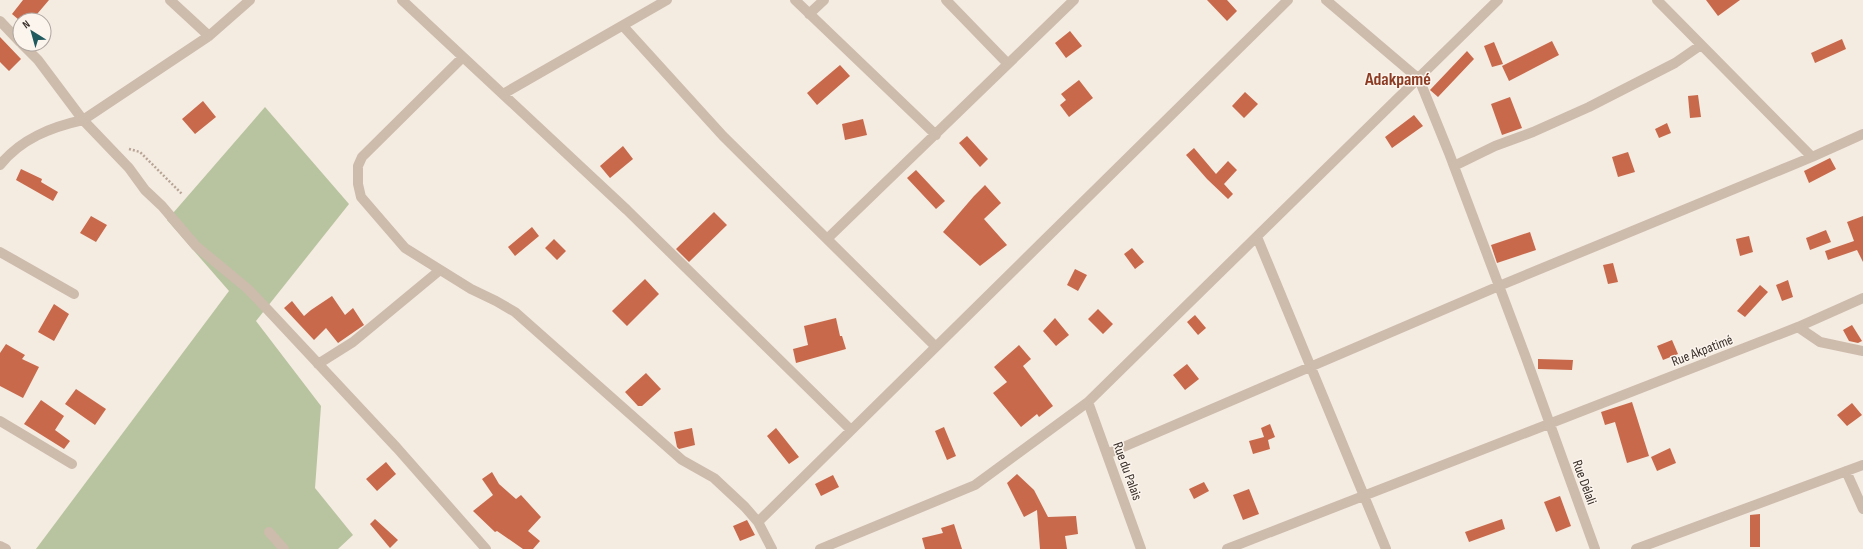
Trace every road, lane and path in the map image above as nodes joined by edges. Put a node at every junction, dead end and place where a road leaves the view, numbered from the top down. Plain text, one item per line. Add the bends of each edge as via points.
1 (170, 0) edge
2 (250, 0) edge
3 (667, 0) edge
4 (795, 0) edge
5 (824, 0) edge
6 (946, 0) edge
7 (1074, 0) edge
8 (1288, 0) edge
9 (1326, 0) edge
10 (1498, 0) edge
11 (1657, 0) edge
12 (408, 1) edge
13 (809, 14) junction
14 (0, 21) edge
15 (622, 26) junction
16 (12, 34) edge
17 (209, 36) junction
18 (1702, 45) junction
19 (30, 52) edge
20 (463, 57) junction
21 (1008, 64) junction
22 (1419, 79) junction
23 (502, 94) junction
24 (84, 120) junction
25 (1863, 134) edge
26 (936, 135) junction
27 (129, 149) dead end
28 (1812, 157) junction
29 (0, 165) edge
30 (1454, 166) junction
31 (182, 194) dead end
32 (1257, 237) junction
33 (827, 239) junction
34 (0, 252) edge
35 (440, 270) junction
36 (1499, 286) junction
37 (74, 294) dead end
38 (1863, 298) edge
39 (1798, 327) junction
40 (935, 346) junction
41 (1863, 351) edge
42 (318, 364) junction
43 (1312, 367) junction
44 (1088, 402) junction
45 (0, 421) edge
46 (1550, 424) junction
47 (850, 429) junction
48 (1107, 454) junction
49 (72, 464) dead end
50 (1863, 465) edge
51 (1846, 471) junction
52 (1364, 496) junction
53 (1863, 509) edge
54 (758, 522) junction
55 (270, 532) dead end
56 (0, 546) edge
57 (6, 549) edge
58 (284, 549) edge
59 (486, 549) edge
60 (772, 549) edge
61 (820, 549) edge
62 (1141, 549) edge
63 (1227, 549) edge
64 (1386, 549) edge
65 (1595, 549) edge
66 (1636, 549) edge

1 - 17 street
2 - 17 street
3 - 15 street
4 - 13 street
5 - 13 street
6 - 21 street
7 - 21 street
8 - 40 street
9 - 22 street
10 - 22 street
11 - 18 street
12 - 20 street
13 - 26 street
14 - 16 street
15 - 23 street
15 - 33 street via 724,136
17 - 24 street
18 - 28 street
18 - 30 street via 1675,63 1589,107
19 - 24 street
20 - 23 street
20 - 35 street via 362,157 358,166 361,197 405,248
21 - 26 street
22 - 30 street, Rue Délali
22 - 32 street
23 - 47 street via 628,210
24 - 29 street via 34,136 18,147
24 - 42 street via 196,246 248,289
25 - 28 street
26 - 33 street
27 - 31 path via 140,152
28 - 36 street
30 - 36 street, Rue Délali
32 - 43 street
32 - 44 street
33 - 40 street
34 - 37 street
35 - 42 street via 353,342
35 - 54 street via 515,312 682,460 714,478
36 - 43 street
36 - 46 street, Rue Délali
38 - 39 street, Rue Akpatimé
39 - 41 street via 1820,342
39 - 46 street, Rue Akpatimé
40 - 47 street
42 - 59 street via 397,448
43 - 48 street
43 - 52 street
44 - 48 street, Rue du Palais
44 - 61 street via 975,485
45 - 49 street
46 - 52 street, Rue Akpatimé
46 - 65 street, Rue Délali
47 - 54 street
48 - 62 street, Rue du Palais
50 - 51 street
51 - 53 street
51 - 66 street
52 - 63 street, Rue Akpatimé
52 - 64 street
54 - 60 street
55 - 58 street
56 - 57 street

